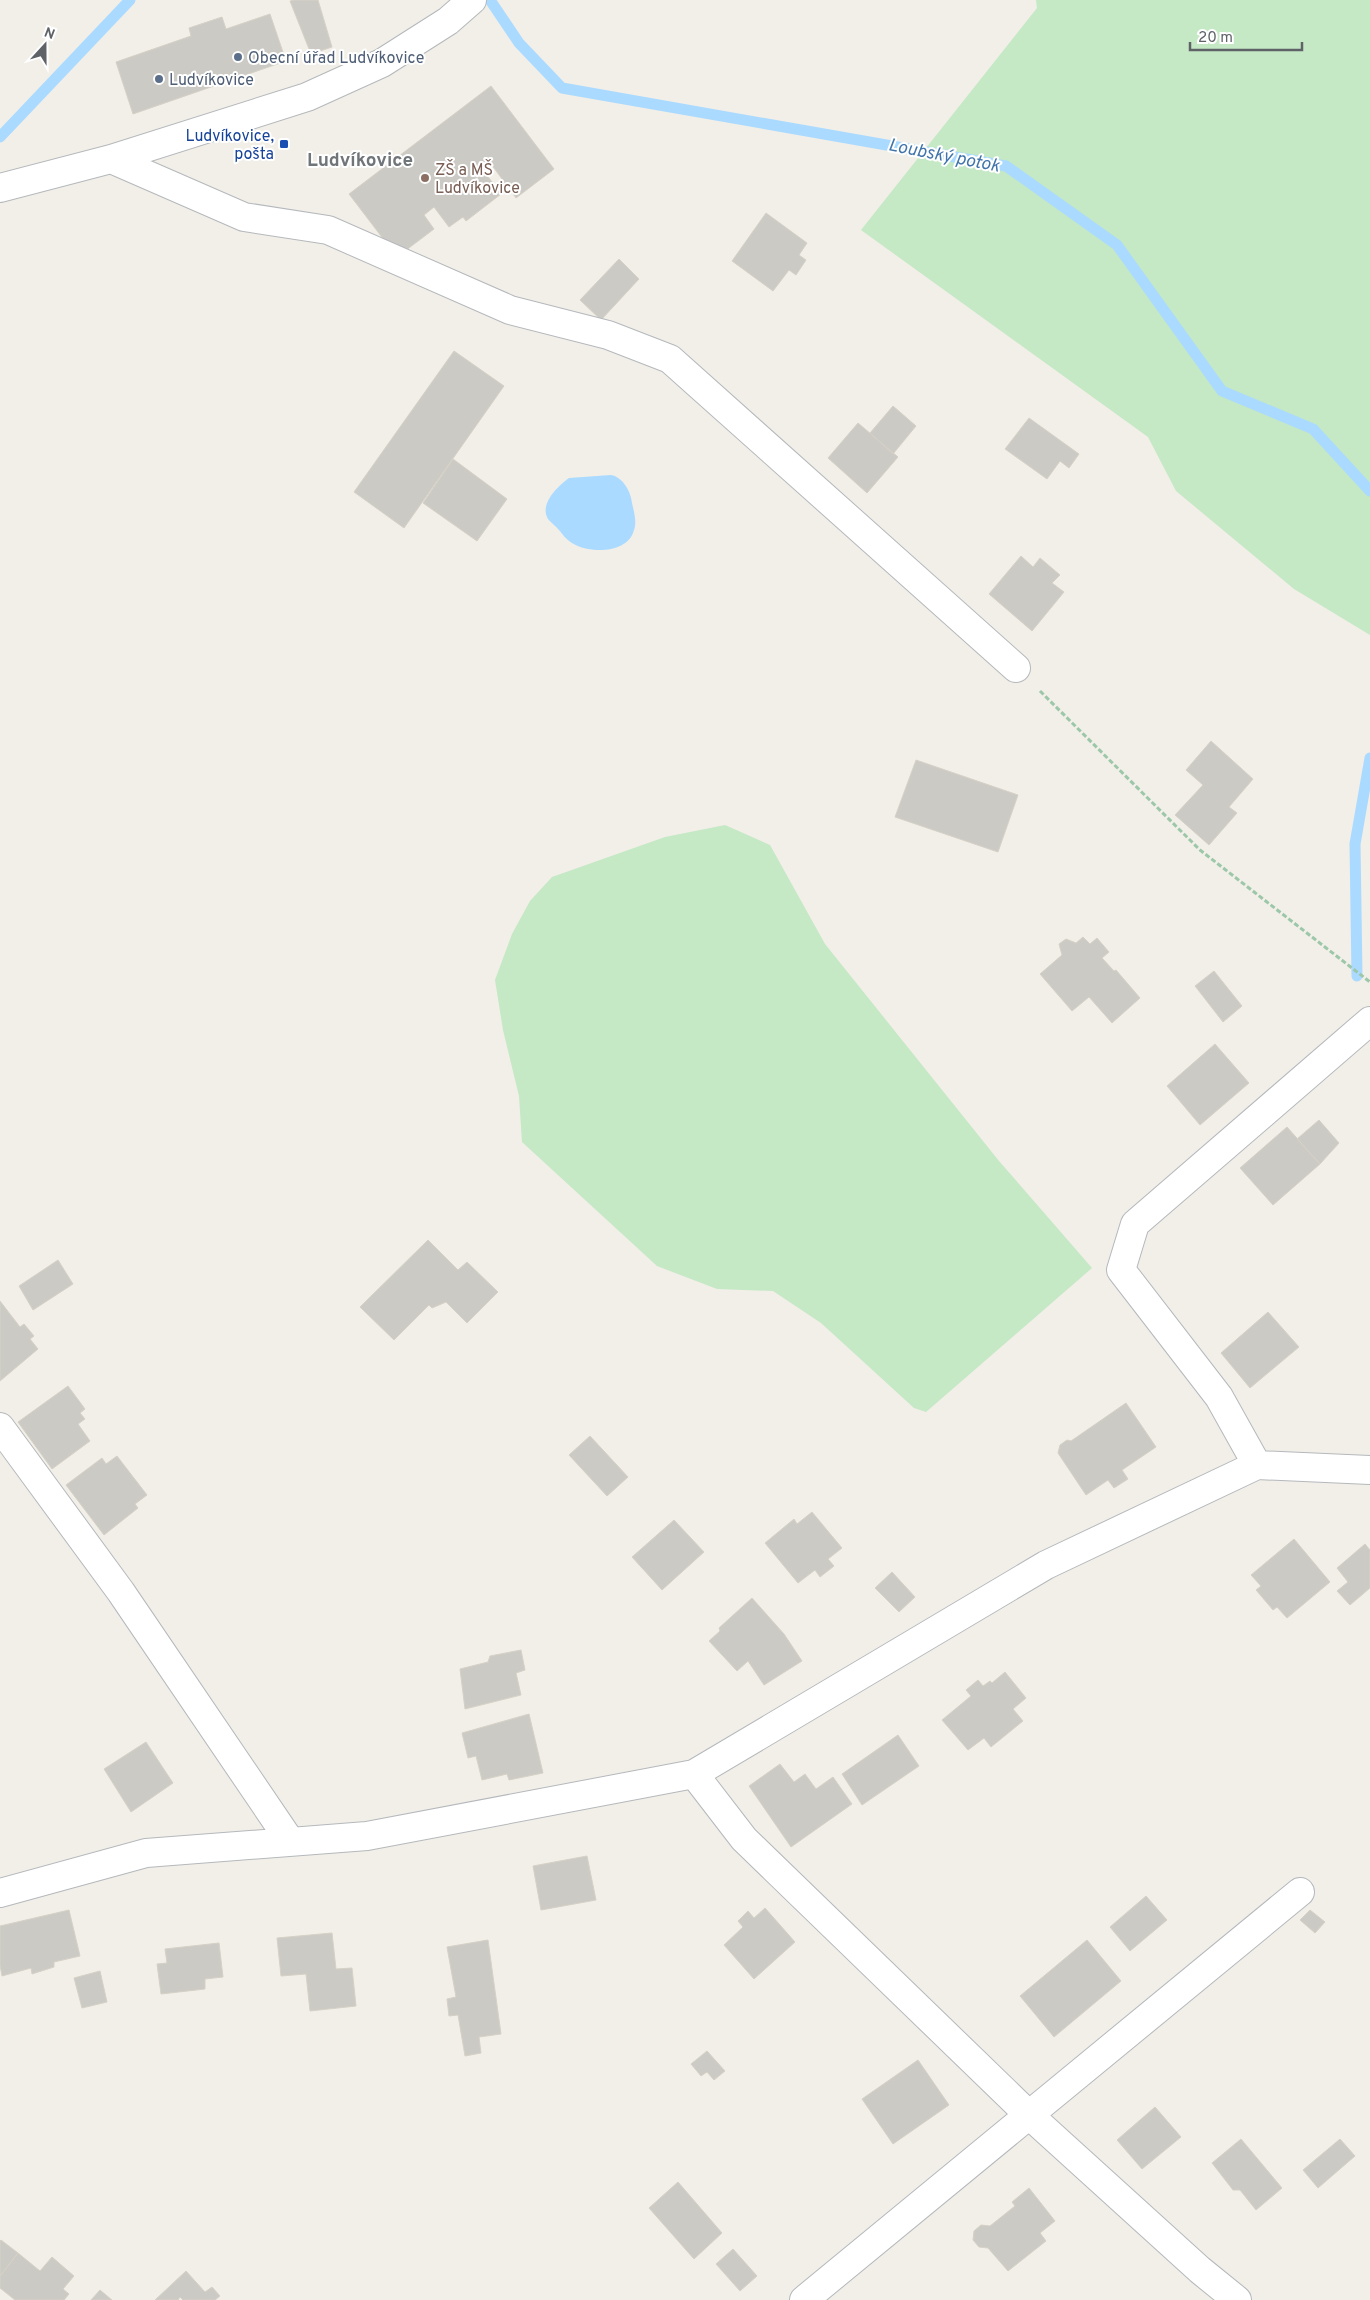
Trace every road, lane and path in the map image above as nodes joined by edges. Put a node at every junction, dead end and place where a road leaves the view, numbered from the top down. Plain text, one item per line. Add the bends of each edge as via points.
1 (471, 0) edge
2 (111, 159) junction
3 (0, 188) edge
4 (1016, 668) joint
5 (1370, 982) edge
6 (1370, 1021) edge
7 (0, 1427) edge
8 (1257, 1465) junction
9 (1370, 1470) edge
10 (694, 1774) junction
11 (290, 1842) junction
12 (1300, 1892) dead end
13 (0, 1893) edge
14 (1028, 2114) junction
15 (804, 2300) edge
16 (1237, 2300) edge

1 - 2 street via 448,21 382,63 306,97
2 - 3 street
2 - 4 street via 244,217 328,230 510,310 608,335 670,359
4 - 5 path via 1200,850
6 - 8 street via 1135,1224 1121,1270 1219,1397
7 - 11 street via 121,1592
8 - 9 street
8 - 10 street via 1046,1565
10 - 11 street via 367,1836
10 - 14 street via 744,1839
11 - 13 street via 146,1853
12 - 14 street
14 - 15 street
14 - 16 street

